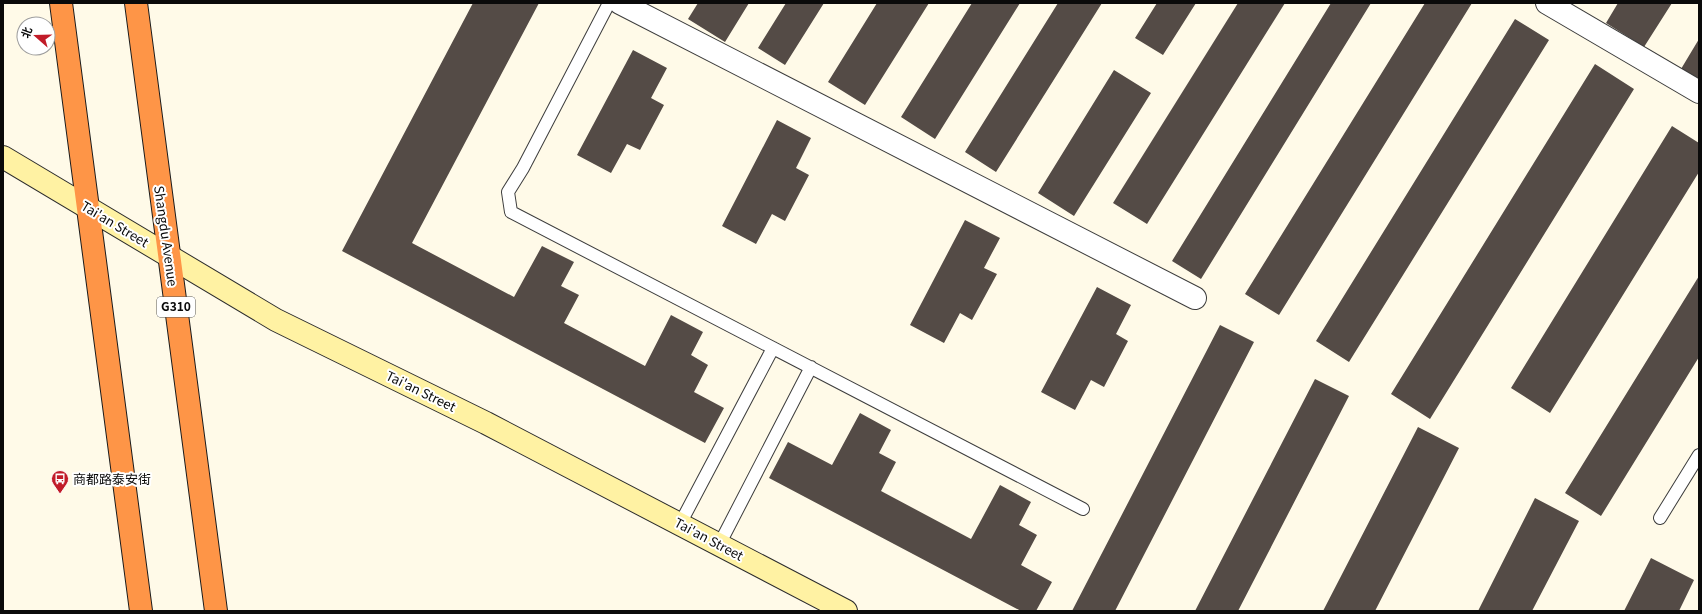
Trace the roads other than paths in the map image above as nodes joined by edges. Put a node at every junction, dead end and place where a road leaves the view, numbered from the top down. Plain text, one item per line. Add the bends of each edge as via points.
1 (61, 3) edge
2 (136, 3) edge
3 (609, 3) edge
4 (620, 3) edge
5 (1547, 3) edge
6 (1699, 92) edge
7 (3, 157) edge
8 (88, 208) junction
9 (169, 256) junction
10 (1195, 298) dead end
11 (773, 348) junction
12 (811, 367) junction
13 (1699, 455) edge
14 (1083, 509) dead end
15 (1660, 518) dead end
16 (680, 524) junction
17 (719, 544) junction
18 (141, 611) edge
19 (216, 611) edge
20 (846, 611) edge

1 - 8 highway
2 - 9 highway, Shangdu Avenue / G310
3 - 11 lane via 508,192 512,212
4 - 10 street
5 - 6 street
7 - 8 street, Tai'an Street
8 - 9 street, Tai'an Street
8 - 18 highway
9 - 16 street, Tai'an Street via 276,320 486,423
9 - 19 highway, Shangdu Avenue / G310
11 - 12 lane
11 - 16 lane
12 - 14 lane
12 - 17 lane
13 - 15 lane
16 - 17 street, Tai'an Street
17 - 20 street, Tai'an Street

